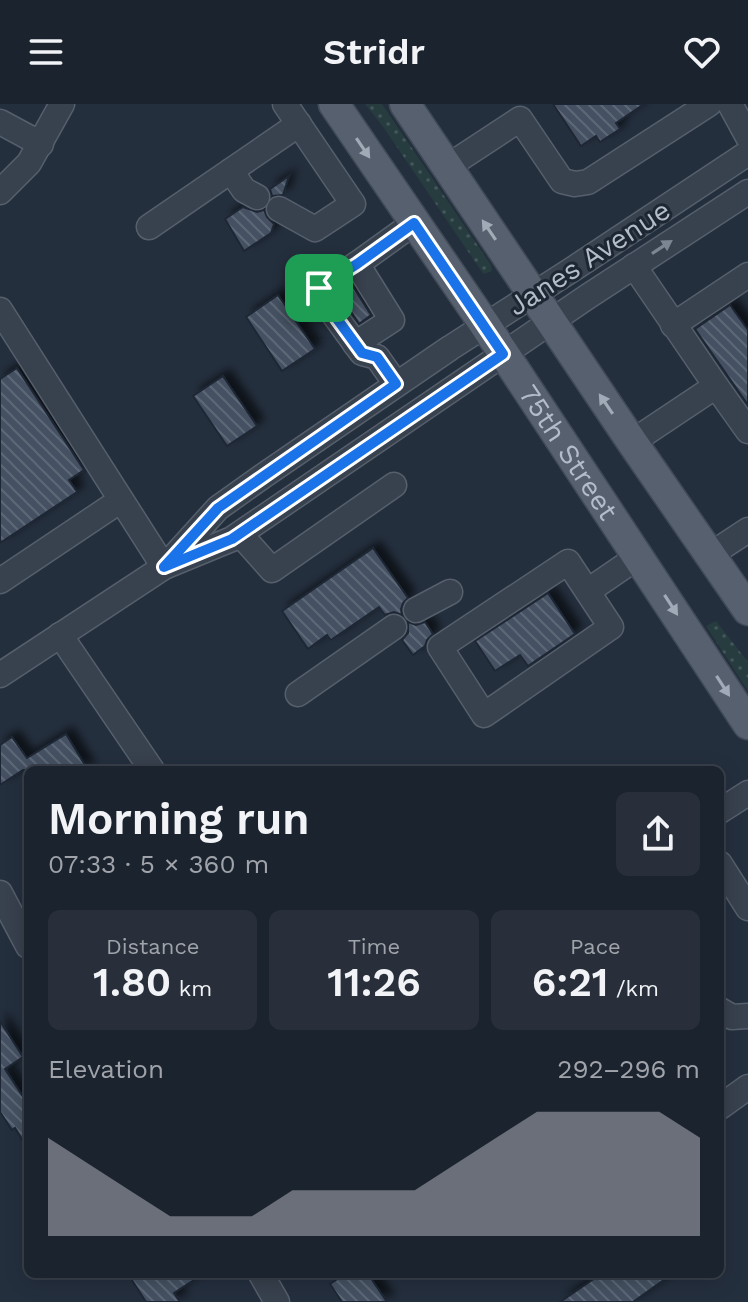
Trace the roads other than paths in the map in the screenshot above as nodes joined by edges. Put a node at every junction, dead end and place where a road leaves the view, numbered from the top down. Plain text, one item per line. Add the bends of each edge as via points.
1 (62, 104) edge
2 (334, 104) edge
3 (405, 104) edge
4 (709, 104) edge
5 (730, 104) edge
6 (292, 114) edge
7 (0, 122) edge
8 (748, 137) edge
9 (41, 144) junction
10 (748, 153) edge
11 (447, 167) junction
12 (231, 171) junction
13 (0, 192) edge
14 (748, 192) edge
15 (414, 223) junction
16 (149, 227) dead end
17 (357, 264) junction
18 (634, 266) junction
19 (746, 280) edge
20 (533, 295) junction
21 (0, 310) edge
22 (551, 321) junction
23 (485, 325) junction
24 (673, 325) junction
25 (355, 344) junction
26 (503, 354) junction
27 (396, 384) junction
28 (716, 386) junction
29 (748, 431) edge
30 (632, 442) junction
31 (394, 485) dead end
32 (121, 500) junction
33 (748, 530) edge
34 (240, 534) junction
35 (710, 555) junction
36 (639, 556) junction
37 (164, 567) junction
38 (0, 581) edge
39 (588, 591) junction
40 (450, 592) dead end
41 (416, 610) dead end
42 (748, 610) edge
43 (394, 627) dead end
44 (60, 635) junction
45 (0, 675) edge
46 (298, 694) dead end
47 (748, 724) edge
48 (149, 766) edge
49 (748, 793) edge
50 (724, 808) edge
51 (724, 870) edge
52 (0, 893) edge
53 (748, 908) edge
54 (24, 938) edge
55 (724, 1012) edge
56 (748, 1016) edge
57 (748, 1087) edge
58 (724, 1104) edge
59 (263, 1278) edge
60 (277, 1302) edge

1 - 9 street
2 -> 15 main road, 75th Street
3 - 11 main road, 75th Street
4 - 11 street via 588,182 562,181 520,119
5 - 8 street
6 - 12 street
6 - 12 street via 353,204 315,229 244,190
7 - 9 street
9 - 13 street
10 - 20 street, Janes Avenue
20 -> 11 main road, 75th Street
12 - 16 street
18 -> 14 street, Janes Avenue
15 - 17 street
15 - 23 main road, 75th Street
17 - 25 street via 392,320
17 - 25 street via 319,288
18 - 22 street, Janes Avenue
18 - 24 street
19 - 24 street
20 - 22 main road, 75th Street
20 - 23 street, Janes Avenue
21 - 32 street
22 - 26 street, Janes Avenue
30 -> 22 main road, 75th Street
23 - 26 main road, 75th Street
23 - 27 street, Janes Avenue
24 - 28 street
25 - 27 street via 362,353 377,357
26 - 34 street, Janes Avenue
26 - 36 main road, 75th Street
27 - 37 street, Janes Avenue via 218,508
28 - 29 street
28 - 30 street
30 - 35 main road, 75th Street
31 - 34 street via 272,570
32 - 37 street
32 - 38 street
33 - 35 street
34 - 37 street, Janes Avenue
35 - 42 main road, 75th Street
36 - 39 street
36 -> 47 main road, 75th Street
37 - 44 street, Janes Avenue
39 - 39 street via 568,562 440,647 484,715 611,627
40 - 41 street
43 - 46 street
44 - 45 street, Janes Avenue
44 - 48 street
49 - 50 street
51 - 53 street
52 - 54 street
55 - 56 street
57 - 58 street
59 - 60 street

